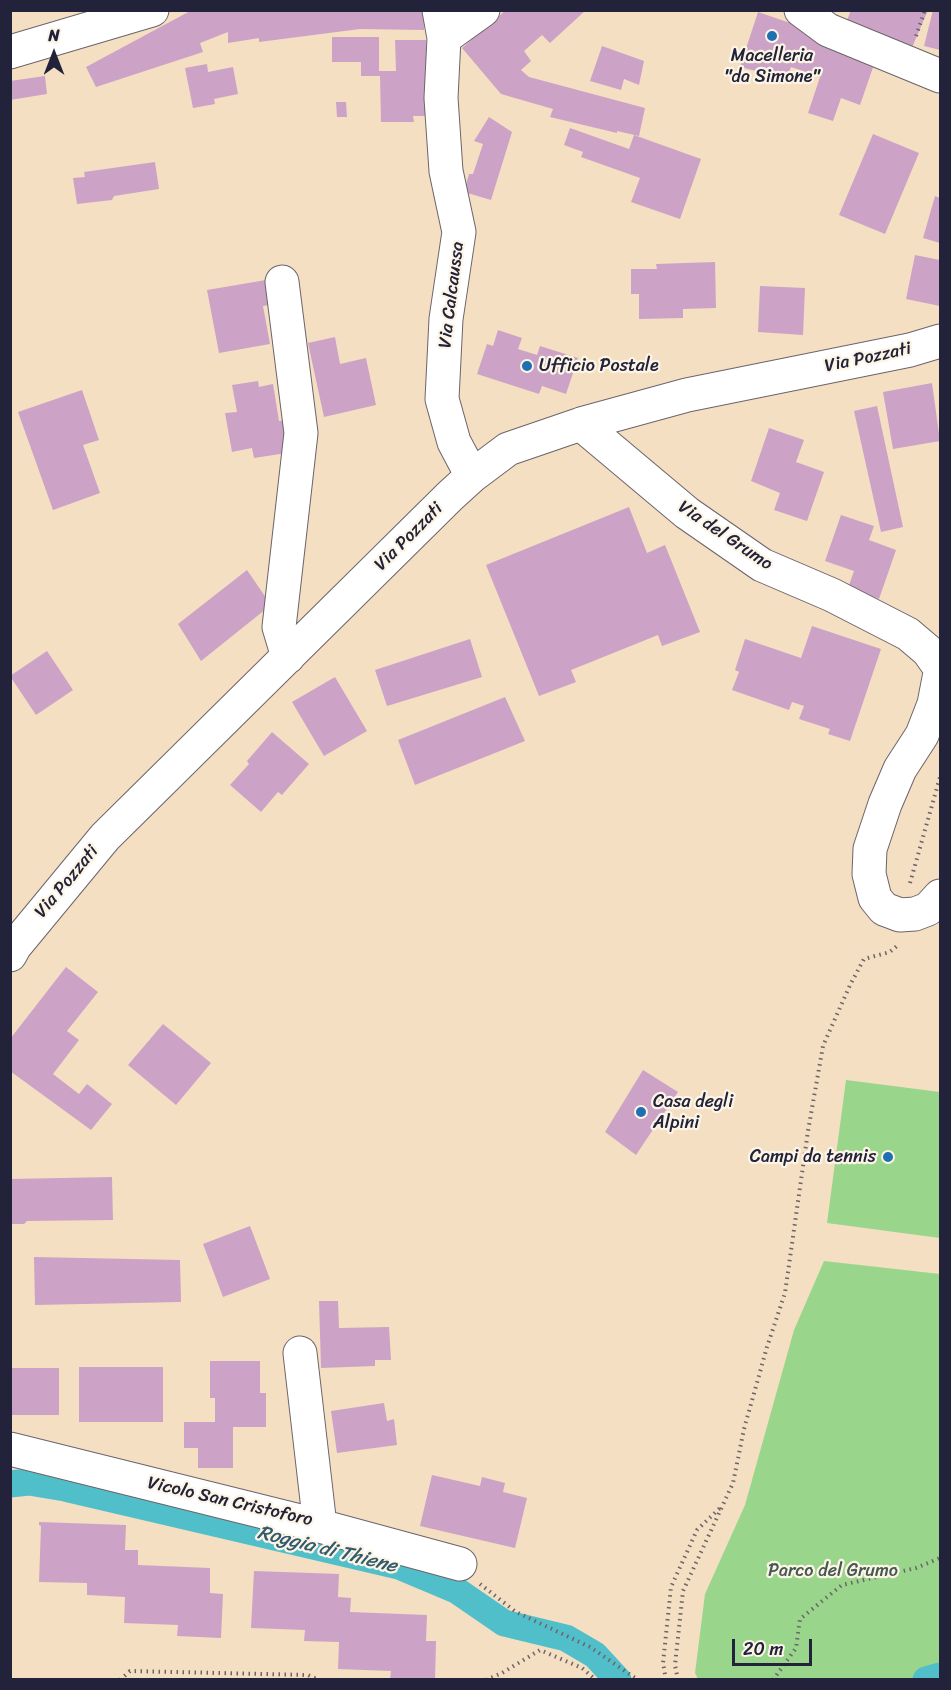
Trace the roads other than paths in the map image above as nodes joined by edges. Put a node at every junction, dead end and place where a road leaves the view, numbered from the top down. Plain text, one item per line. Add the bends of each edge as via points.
1 (152, 10) edge
2 (483, 10) edge
3 (801, 10) edge
4 (441, 24) edge
5 (10, 52) edge
6 (940, 76) edge
7 (282, 282) dead end
8 (940, 341) edge
9 (581, 424) junction
10 (472, 476) junction
11 (288, 657) junction
12 (940, 668) edge
13 (940, 673) edge
14 (940, 896) edge
15 (10, 955) edge
16 (300, 1353) dead end
17 (10, 1449) edge
18 (320, 1526) junction
19 (460, 1564) road end

1 - 5 street
2 - 4 street
3 - 6 street via 828,30
4 - 10 street, Via Calcaussa via 446,171 459,232 446,319 442,399 454,442
7 - 11 street via 301,433 279,627
8 - 9 street, Via Pozzati via 687,395
9 - 10 street, Via Pozzati via 508,449
9 - 12 street, Via del Grumo via 687,513 762,565 908,634
10 - 11 street, Via Pozzati
11 - 15 street, Via Pozzati via 105,837
13 - 14 street via 922,735 900,769 885,804 870,849 869,874 875,898 884,909 900,915 928,909
16 - 18 street, Vicolo San Cristoforo
17 - 18 street, Vicolo San Cristoforo
18 - 19 street

